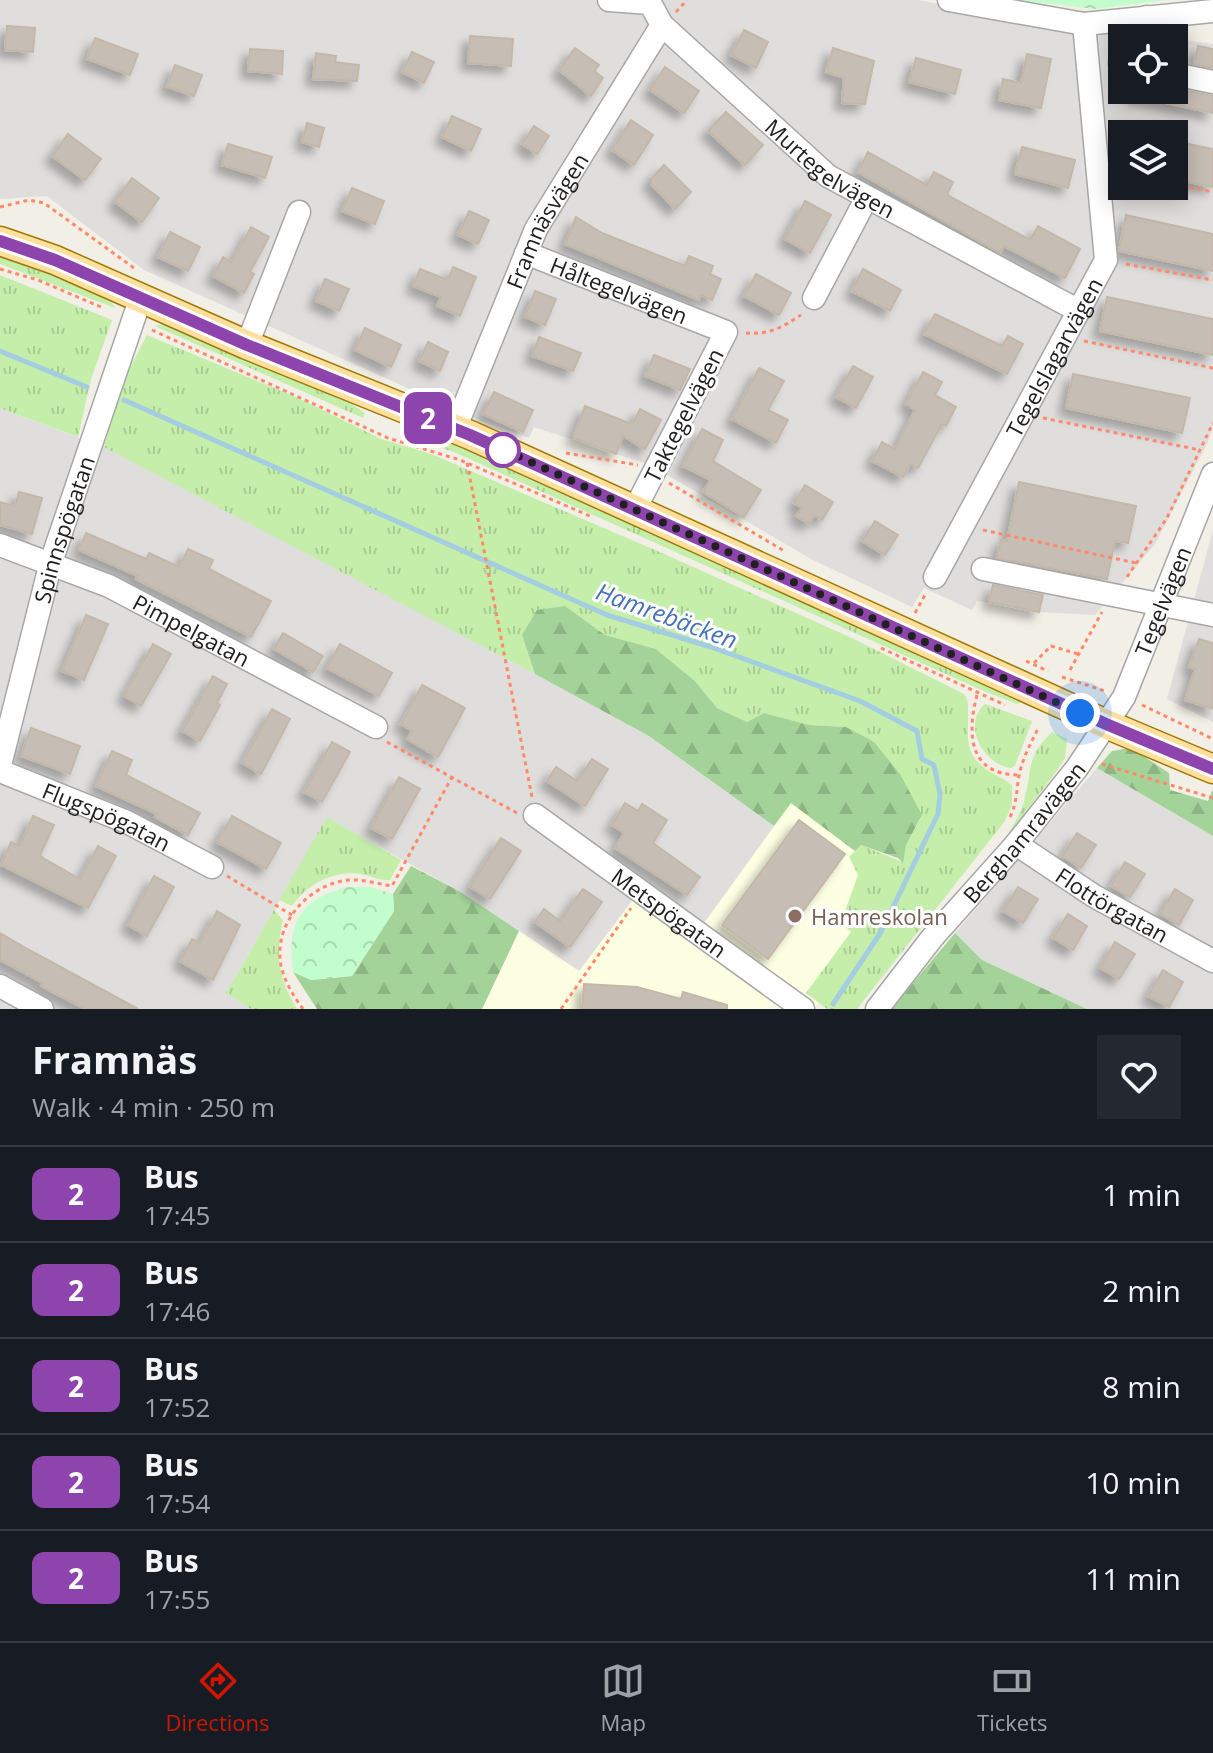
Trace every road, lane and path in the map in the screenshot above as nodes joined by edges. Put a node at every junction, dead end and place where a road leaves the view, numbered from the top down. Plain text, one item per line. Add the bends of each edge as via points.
1 (609, 0) edge
2 (949, 0) edge
3 (1213, 11) edge
4 (1084, 24) junction
5 (1159, 24) edge
6 (662, 25) junction
7 (1108, 25) edge
8 (1188, 77) edge
9 (1213, 82) edge
10 (1188, 187) edge
11 (1213, 192) edge
12 (866, 199) junction
13 (299, 212) dead end
14 (0, 241) edge
15 (526, 253) junction
16 (1106, 260) junction
17 (0, 269) edge
18 (1213, 280) edge
19 (814, 298) joint
20 (136, 308) junction
21 (1079, 311) junction
22 (720, 330) junction
23 (1065, 337) junction
24 (247, 345) junction
25 (1213, 368) edge
26 (1024, 414) junction
27 (1213, 423) edge
28 (455, 429) junction
29 (1200, 450) junction
30 (467, 463) junction
31 (1213, 474) edge
32 (635, 509) junction
33 (591, 517) dead end
34 (963, 526) junction
35 (0, 545) edge
36 (51, 562) junction
37 (1136, 563) junction
38 (983, 569) dead end
39 (935, 577) dead end
40 (1115, 594) junction
41 (1158, 605) junction
42 (1213, 615) edge
43 (869, 643) dead end
44 (1078, 654) junction
45 (1070, 670) dead end
46 (1124, 697) junction
47 (1106, 724) junction
48 (376, 727) joint
49 (1039, 727) dead end
50 (1213, 739) edge
51 (0, 768) edge
52 (1213, 769) edge
53 (452, 777) junction
54 (535, 815) junction
55 (1016, 844) junction
56 (212, 867) joint
57 (642, 892) junction
58 (292, 915) junction
59 (1213, 961) edge
60 (0, 986) edge
61 (42, 1009) edge
62 (303, 1009) edge
63 (561, 1009) edge
64 (803, 1009) edge
65 (877, 1009) edge

1 - 6 street, Murtegelvägen via 650,3
2 - 4 street
3 - 5 street
4 - 7 street
4 - 16 street, Tegelslagarvägen
6 - 12 street, Murtegelvägen via 828,176
6 - 15 street, Framnäsvägen via 555,192
8 - 9 street
10 - 11 path
12 - 19 street
12 - 21 street, Murtegelvägen
13 - 24 street
14 - 20 main road
15 - 22 street, Håltegelvägen
15 - 28 street, Framnäsvägen
16 - 18 path
16 - 21 street, Tegelslagarvägen
17 - 20 path
19 - 22 path via 782,328 761,334
20 - 24 main road
20 - 30 path via 388,438
20 - 36 street, Spinnspögatan
21 - 23 street, Tegelslagarvägen
22 - 32 street, Taktegelvägen
23 - 25 path
23 - 26 street, Tegelslagarvägen
24 - 28 main road
26 - 29 path
26 - 34 street, Tegelslagarvägen
27 - 29 path
28 - 32 main road
29 - 37 path via 1167,518
30 - 33 path
30 - 54 path
31 - 41 street, Tegelvägen
32 - 47 main road
34 - 37 path
34 - 39 street, Tegelslagarvägen
35 - 36 street, Pimpelgatan
36 - 48 street, Pimpelgatan via 140,601
36 - 51 street, Spinnspögatan
37 - 40 path
38 - 40 street
40 - 41 street
40 - 44 path
41 - 42 street
41 - 46 street, Tegelvägen
43 - 49 path via 977,695 970,739 998,772 1019,775
44 - 45 path
44 - 46 path via 1051,646 1033,664
46 - 47 street, Tegelvägen
46 - 50 path
47 - 52 main road
47 - 55 street, Berghamravägen
48 - 53 path via 384,741
51 - 56 street, Flugspögatan via 127,822
53 - 54 path via 514,813
53 - 58 path via 392,886 338,882 313,893
54 - 57 street, Metspögatan
55 - 59 street, Flottörgatan via 1094,896
55 - 65 street, Berghamravägen
56 - 58 path
57 - 63 path
57 - 64 street, Metspögatan
58 - 62 path via 280,956 292,994
60 - 61 street

